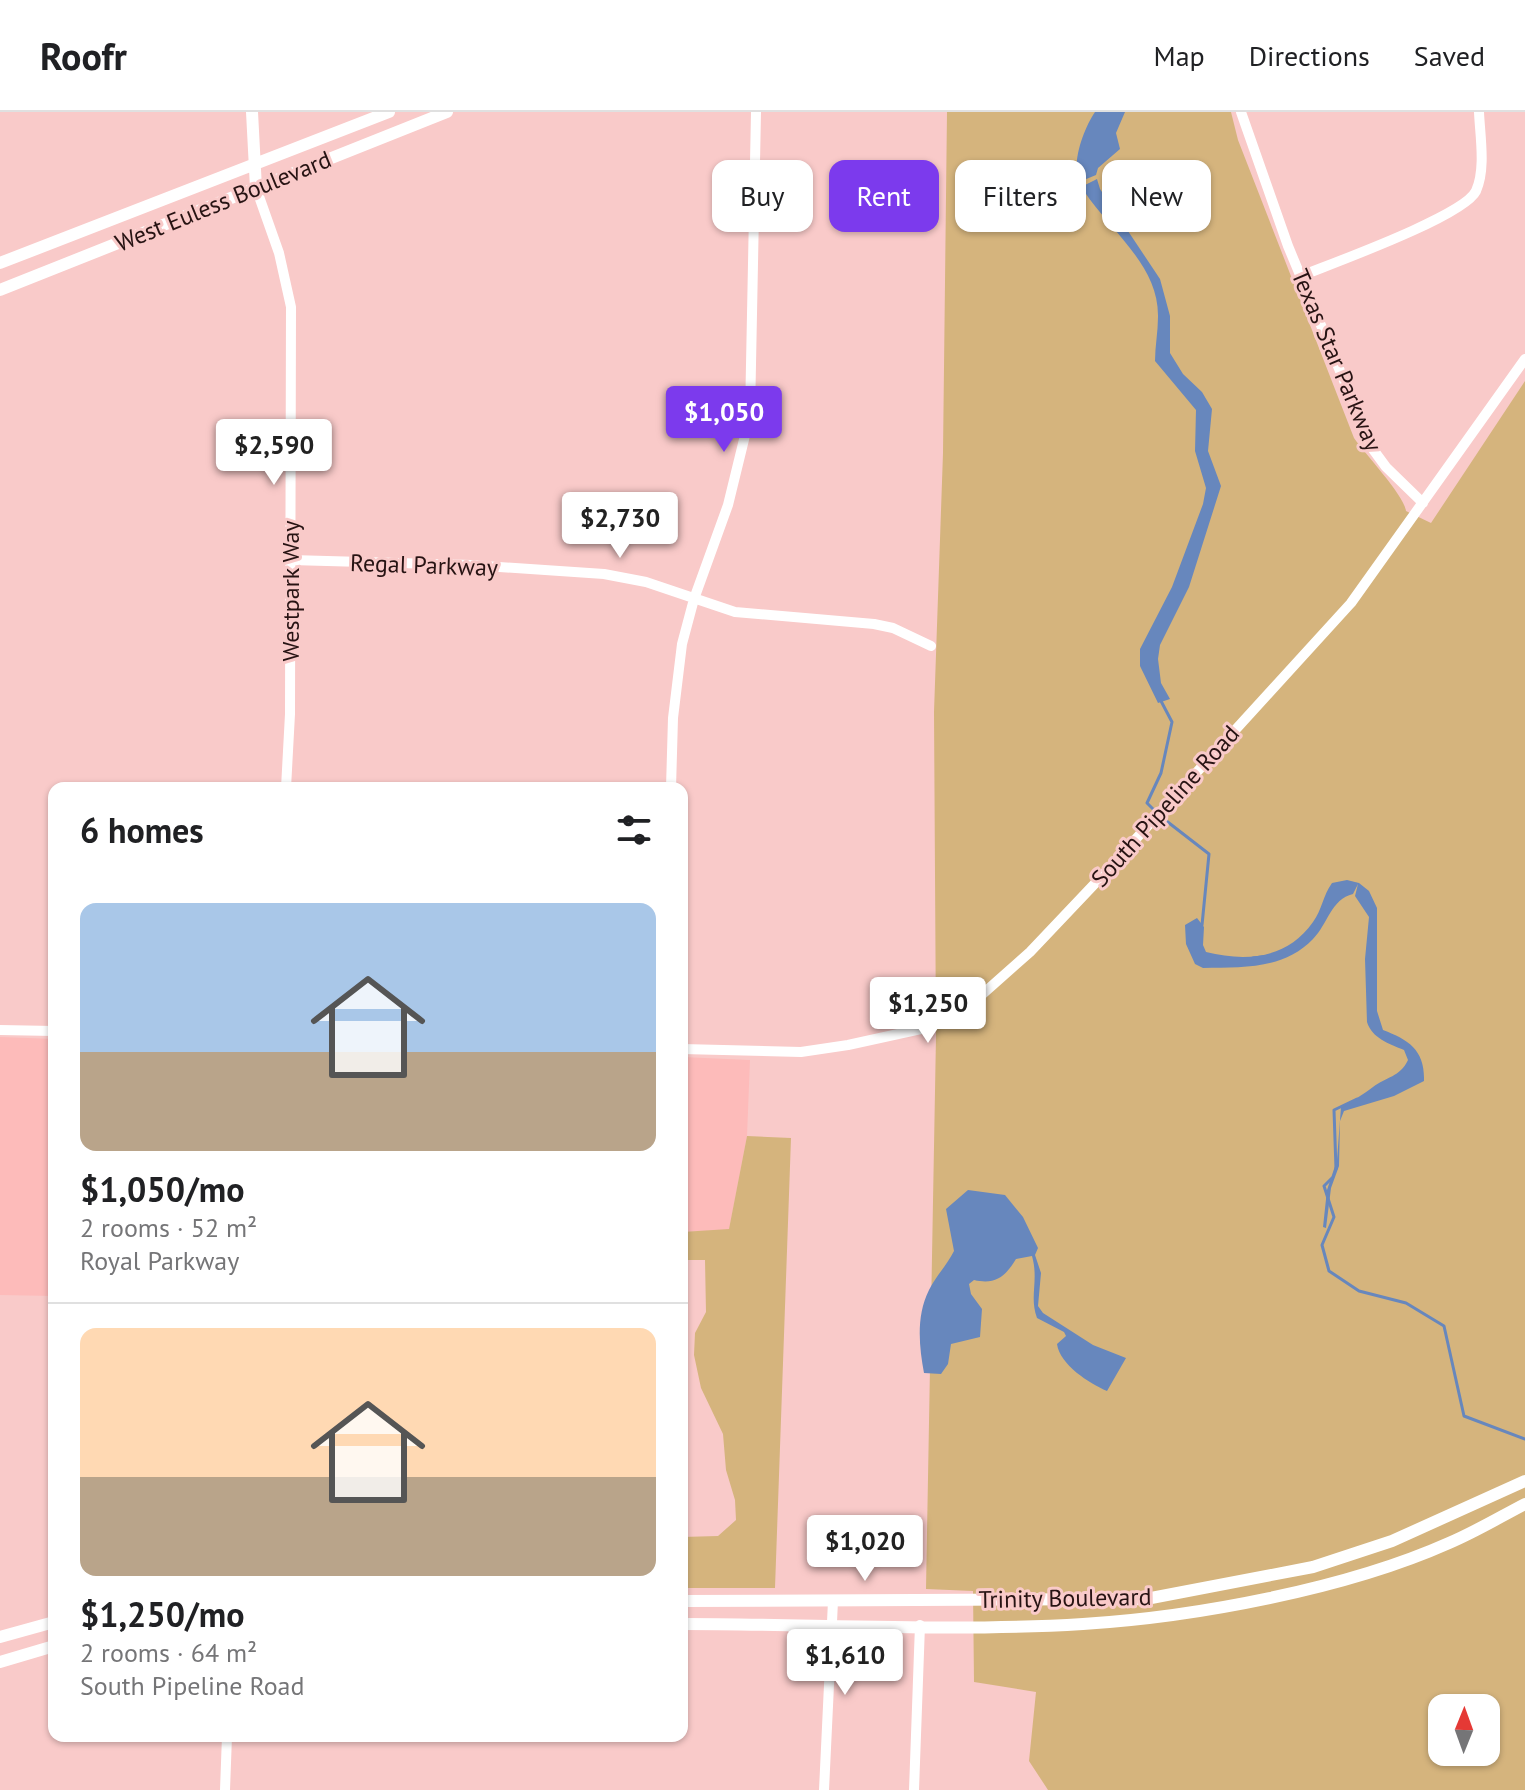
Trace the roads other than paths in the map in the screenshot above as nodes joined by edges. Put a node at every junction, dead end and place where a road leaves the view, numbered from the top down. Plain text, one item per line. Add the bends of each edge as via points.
1 (252, 112) edge
2 (389, 112) edge
3 (447, 112) edge
4 (756, 112) edge
5 (1241, 112) edge
6 (1479, 112) edge
7 (253, 163) junction
8 (256, 188) junction
9 (0, 263) edge
10 (1301, 276) junction
11 (0, 290) edge
12 (1525, 359) edge
13 (1423, 503) junction
14 (291, 560) junction
15 (694, 599) junction
16 (931, 646) dead end
17 (286, 782) edge
18 (671, 782) edge
19 (0, 1030) edge
20 (48, 1031) edge
21 (688, 1049) edge
22 (1525, 1481) edge
23 (1525, 1504) edge
24 (688, 1601) edge
25 (833, 1601) junction
26 (48, 1624) edge
27 (688, 1624) edge
28 (831, 1624) junction
29 (920, 1625) junction
30 (0, 1637) edge
31 (48, 1648) edge
32 (0, 1662) edge
33 (227, 1742) edge
34 (225, 1790) edge
35 (824, 1790) edge
36 (914, 1790) edge

1 - 7 main road, Westpark Way
2 - 7 main road, West Euless Boulevard
3 - 8 main road, West Euless Boulevard
4 - 15 street via 750,415 728,505
5 - 10 street, Texas Star Parkway
6 - 10 street via 1480,173 1474,195 1465,204
7 - 8 main road, Westpark Way
7 - 9 main road, West Euless Boulevard
8 - 11 main road, West Euless Boulevard
8 - 14 street, Westpark Way via 291,307
10 - 13 street, Texas Star Parkway via 1375,454
12 - 13 street, South Pipeline Road
13 - 21 street, South Pipeline Road via 1351,603 1103,875 1030,952 968,1007 901,1035 801,1052
14 - 15 street, Regal Parkway via 604,574
14 - 17 street, Westpark Way
15 - 16 street, Regal Parkway via 735,612 874,624
15 - 18 street via 678,666
19 - 20 street
22 - 25 main road, Trinity Boulevard via 1392,1541 1313,1567 1146,1599
23 - 29 main road, Trinity Boulevard via 1448,1544 1369,1572 1277,1595 1084,1624
24 - 25 main road, Trinity Boulevard
25 - 28 street
26 - 30 main road
27 - 28 main road, Trinity Boulevard
28 - 29 main road, Trinity Boulevard
28 - 35 street
29 - 36 street
31 - 32 main road
33 - 34 street

